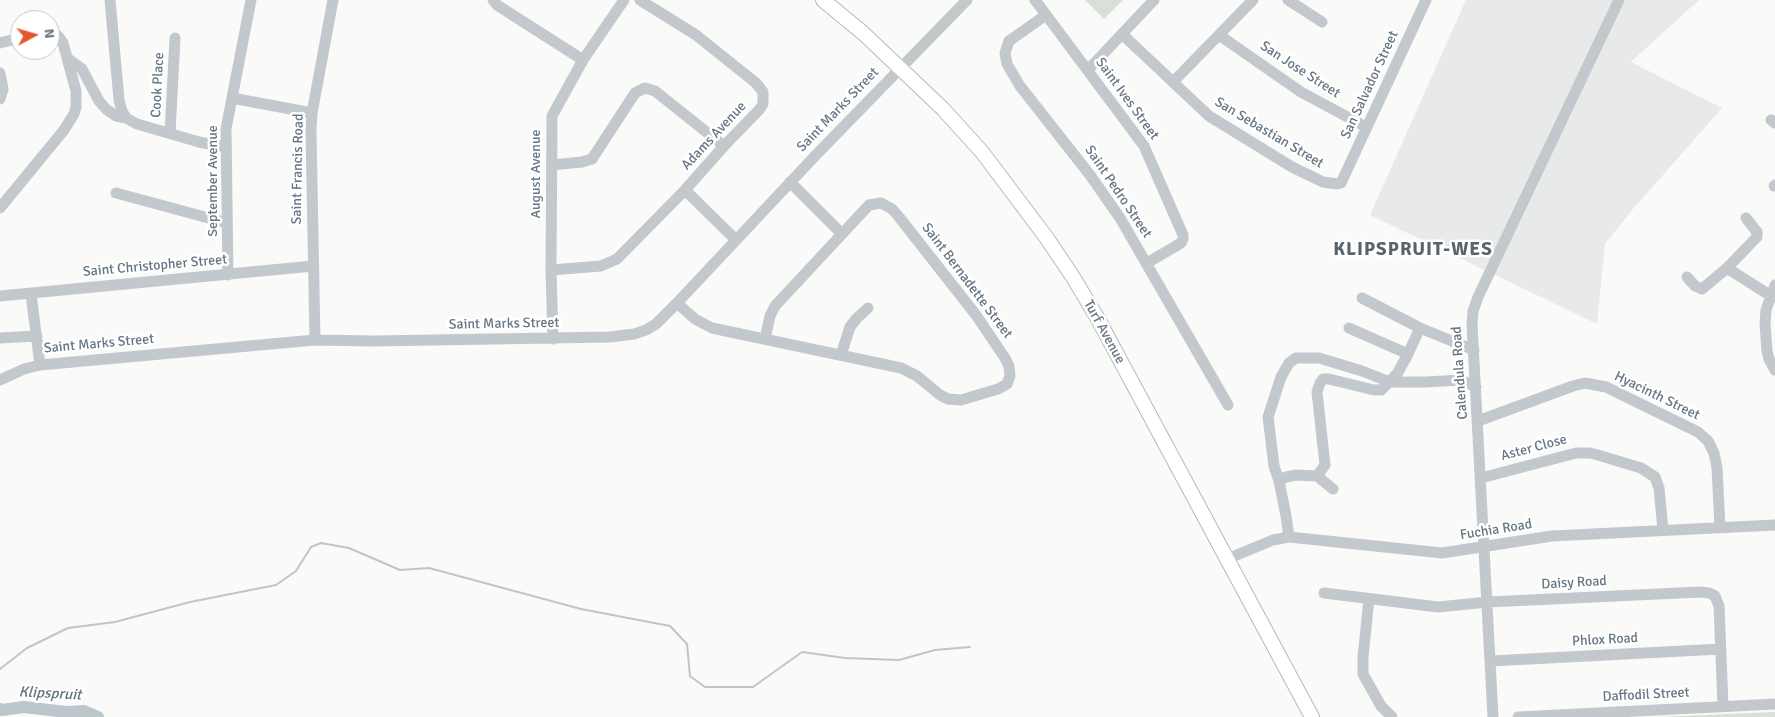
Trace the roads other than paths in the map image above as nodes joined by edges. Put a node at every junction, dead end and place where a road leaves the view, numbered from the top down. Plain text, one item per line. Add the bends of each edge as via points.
1 (110, 0) edge
2 (251, 0) edge
3 (333, 0) edge
4 (493, 0) edge
5 (624, 0) edge
6 (640, 0) edge
7 (823, 0) edge
8 (968, 0) edge
9 (1035, 0) edge
10 (1154, 0) edge
11 (1253, 0) edge
12 (1288, 0) edge
13 (1619, 0) edge
14 (1421, 2) edge
15 (1046, 15) junction
16 (1322, 22) dead end
17 (1122, 34) junction
18 (1219, 35) junction
19 (60, 38) edge
20 (175, 38) dead end
21 (68, 58) junction
22 (583, 60) junction
23 (900, 68) junction
24 (1088, 70) junction
25 (0, 72) edge
26 (1173, 82) junction
27 (232, 98) junction
28 (0, 99) edge
29 (312, 113) junction
30 (126, 118) junction
31 (1366, 128) junction
32 (170, 134) junction
33 (724, 146) junction
34 (226, 147) junction
35 (552, 165) junction
36 (790, 182) junction
37 (1341, 183) joint
38 (685, 190) junction
39 (116, 193) dead end
40 (0, 208) edge
41 (1746, 218) dead end
42 (227, 224) junction
43 (842, 234) junction
44 (735, 239) junction
45 (1147, 263) junction
46 (313, 266) junction
47 (1727, 268) junction
48 (551, 270) junction
49 (228, 275) junction
50 (1687, 277) dead end
51 (1773, 291) edge
52 (31, 294) junction
53 (0, 296) edge
54 (1362, 298) dead end
55 (677, 303) junction
56 (868, 308) dead end
57 (1349, 328) dead end
58 (1420, 328) junction
59 (37, 336) junction
60 (0, 338) edge
61 (553, 338) junction
62 (765, 339) junction
63 (315, 340) junction
64 (1474, 350) junction
65 (1408, 354) junction
66 (842, 355) junction
67 (40, 365) junction
68 (1775, 370) edge
69 (0, 380) edge
70 (1390, 382) junction
71 (1476, 387) junction
72 (1228, 405) dead end
73 (1478, 421) junction
74 (1317, 476) junction
75 (1481, 478) junction
76 (1279, 481) junction
77 (1333, 489) dead end
78 (1775, 524) edge
79 (1720, 527) junction
80 (1663, 530) junction
81 (1289, 537) junction
82 (1484, 547) junction
83 (1227, 559) junction
84 (1324, 593) dead end
85 (1369, 599) junction
86 (1488, 602) junction
87 (1721, 649) junction
88 (1491, 661) junction
89 (1775, 704) edge
90 (1723, 706) junction
91 (1312, 717) edge
92 (1392, 717) edge
93 (1493, 717) edge
94 (1518, 717) edge

1 - 30 street via 119,100
2 - 27 street, September Avenue
3 - 29 street, Saint Francis Road
4 - 22 street
5 - 22 street, August Avenue
6 - 33 street, Adams Avenue via 696,35 760,86 764,98 759,110
7 - 23 main road, Turf Avenue
8 - 23 street, Saint Marks Street
9 - 15 street, Saint Ives Street
10 - 17 street
11 - 18 street
12 - 16 street
13 - 64 street, Calendula Road via 1478,297 1472,317
14 - 31 street, San Salvador Street
15 - 24 street, Saint Ives Street
15 - 45 street, Saint Pedro Street via 1010,41 1004,52 1007,64 1023,90 1115,210
17 - 24 street
17 - 26 street, San Sebastian Street
18 - 26 street
18 - 31 street, San Jose Street via 1301,92
19 - 21 street
20 - 32 street, Cook Place
21 - 30 street via 82,69 106,109
21 - 40 street via 76,91 74,114
22 - 35 street, August Avenue via 552,116
23 - 36 street, Saint Marks Street
23 - 83 main road, Turf Avenue via 943,108 982,152 1057,253 1098,319
24 - 45 street, Saint Ives Street via 1146,151 1183,235 1181,243
25 - 28 street via 3,89
26 - 37 street, San Sebastian Street via 1209,116 1272,156 1323,182
27 - 29 street
27 - 34 street, September Avenue
29 - 46 street, Saint Francis Road
30 - 32 street
31 - 37 street, San Salvador Street
32 - 34 street
33 - 35 street via 656,91 645,88 635,93 592,159
33 - 38 street, Adams Avenue
34 - 42 street, September Avenue
35 - 48 street, August Avenue
36 - 43 street
36 - 44 street, Saint Marks Street
38 - 44 street
38 - 48 street, Adams Avenue via 617,259 601,266
39 - 42 street
41 - 47 street via 1757,235
42 - 49 street, September Avenue
43 - 62 street, Saint Bernadette Street via 772,310
43 - 66 street, Saint Bernadette Street via 869,205 880,203 892,209 1000,348 1010,376 1004,387 957,400 944,397 901,368
44 - 55 street, Saint Marks Street
45 - 72 street, Saint Pedro Street
46 - 49 street, Saint Christopher Street
46 - 63 street, Saint Francis Road
47 - 50 street via 1702,289
47 - 51 street
48 - 61 street, August Avenue
49 - 52 street, Saint Christopher Street
51 - 68 street via 1766,310 1766,338 1769,359
52 - 53 street, Saint Christopher Street
52 - 59 street
54 - 58 street
55 - 61 street, Saint Marks Street via 656,324 634,334 610,338
55 - 62 street, Saint Bernadette Street via 703,324
56 - 66 street via 850,327
57 - 65 street
58 - 64 street
58 - 65 street
59 - 60 street
59 - 67 street
61 - 63 street, Saint Marks Street
62 - 66 street, Saint Bernadette Street
63 - 67 street, Saint Marks Street
64 - 71 street, Calendula Road
65 - 70 street
67 - 69 street, Saint Marks Street
70 - 71 street via 1462,380
70 - 74 street via 1375,391 1322,380 1316,392 1324,465
70 - 76 street via 1319,358 1296,358 1289,363 1268,417
71 - 73 street, Calendula Road
73 - 75 street, Calendula Road
73 - 79 street, Hyacinth Street via 1573,386 1591,383 1606,387 1698,432 1708,441 1717,468
74 - 76 street via 1296,475
74 - 77 street
75 - 80 street, Aster Close via 1576,453 1598,455 1641,468 1655,477
75 - 82 street, Calendula Road
76 - 81 street
78 - 79 street, Fuchia Road
79 - 80 street, Fuchia Road
80 - 82 street, Fuchia Road via 1552,536
81 - 82 street, Fuchia Road via 1434,553
81 - 83 street, Fuchia Road via 1273,540
82 - 86 street, Calendula Road
83 - 91 main road, Turf Avenue
84 - 85 street, Daisy Road
85 - 86 street, Daisy Road via 1438,607
85 - 92 street via 1363,674 1381,706
86 - 87 street, Daisy Road via 1705,592 1712,594 1718,603
86 - 88 street, Calendula Road
87 - 88 street, Phlox Road
87 - 90 street, Daisy Road
88 - 93 street, Calendula Road
89 - 90 street, Daffodil Street
90 - 94 street, Daffodil Street

